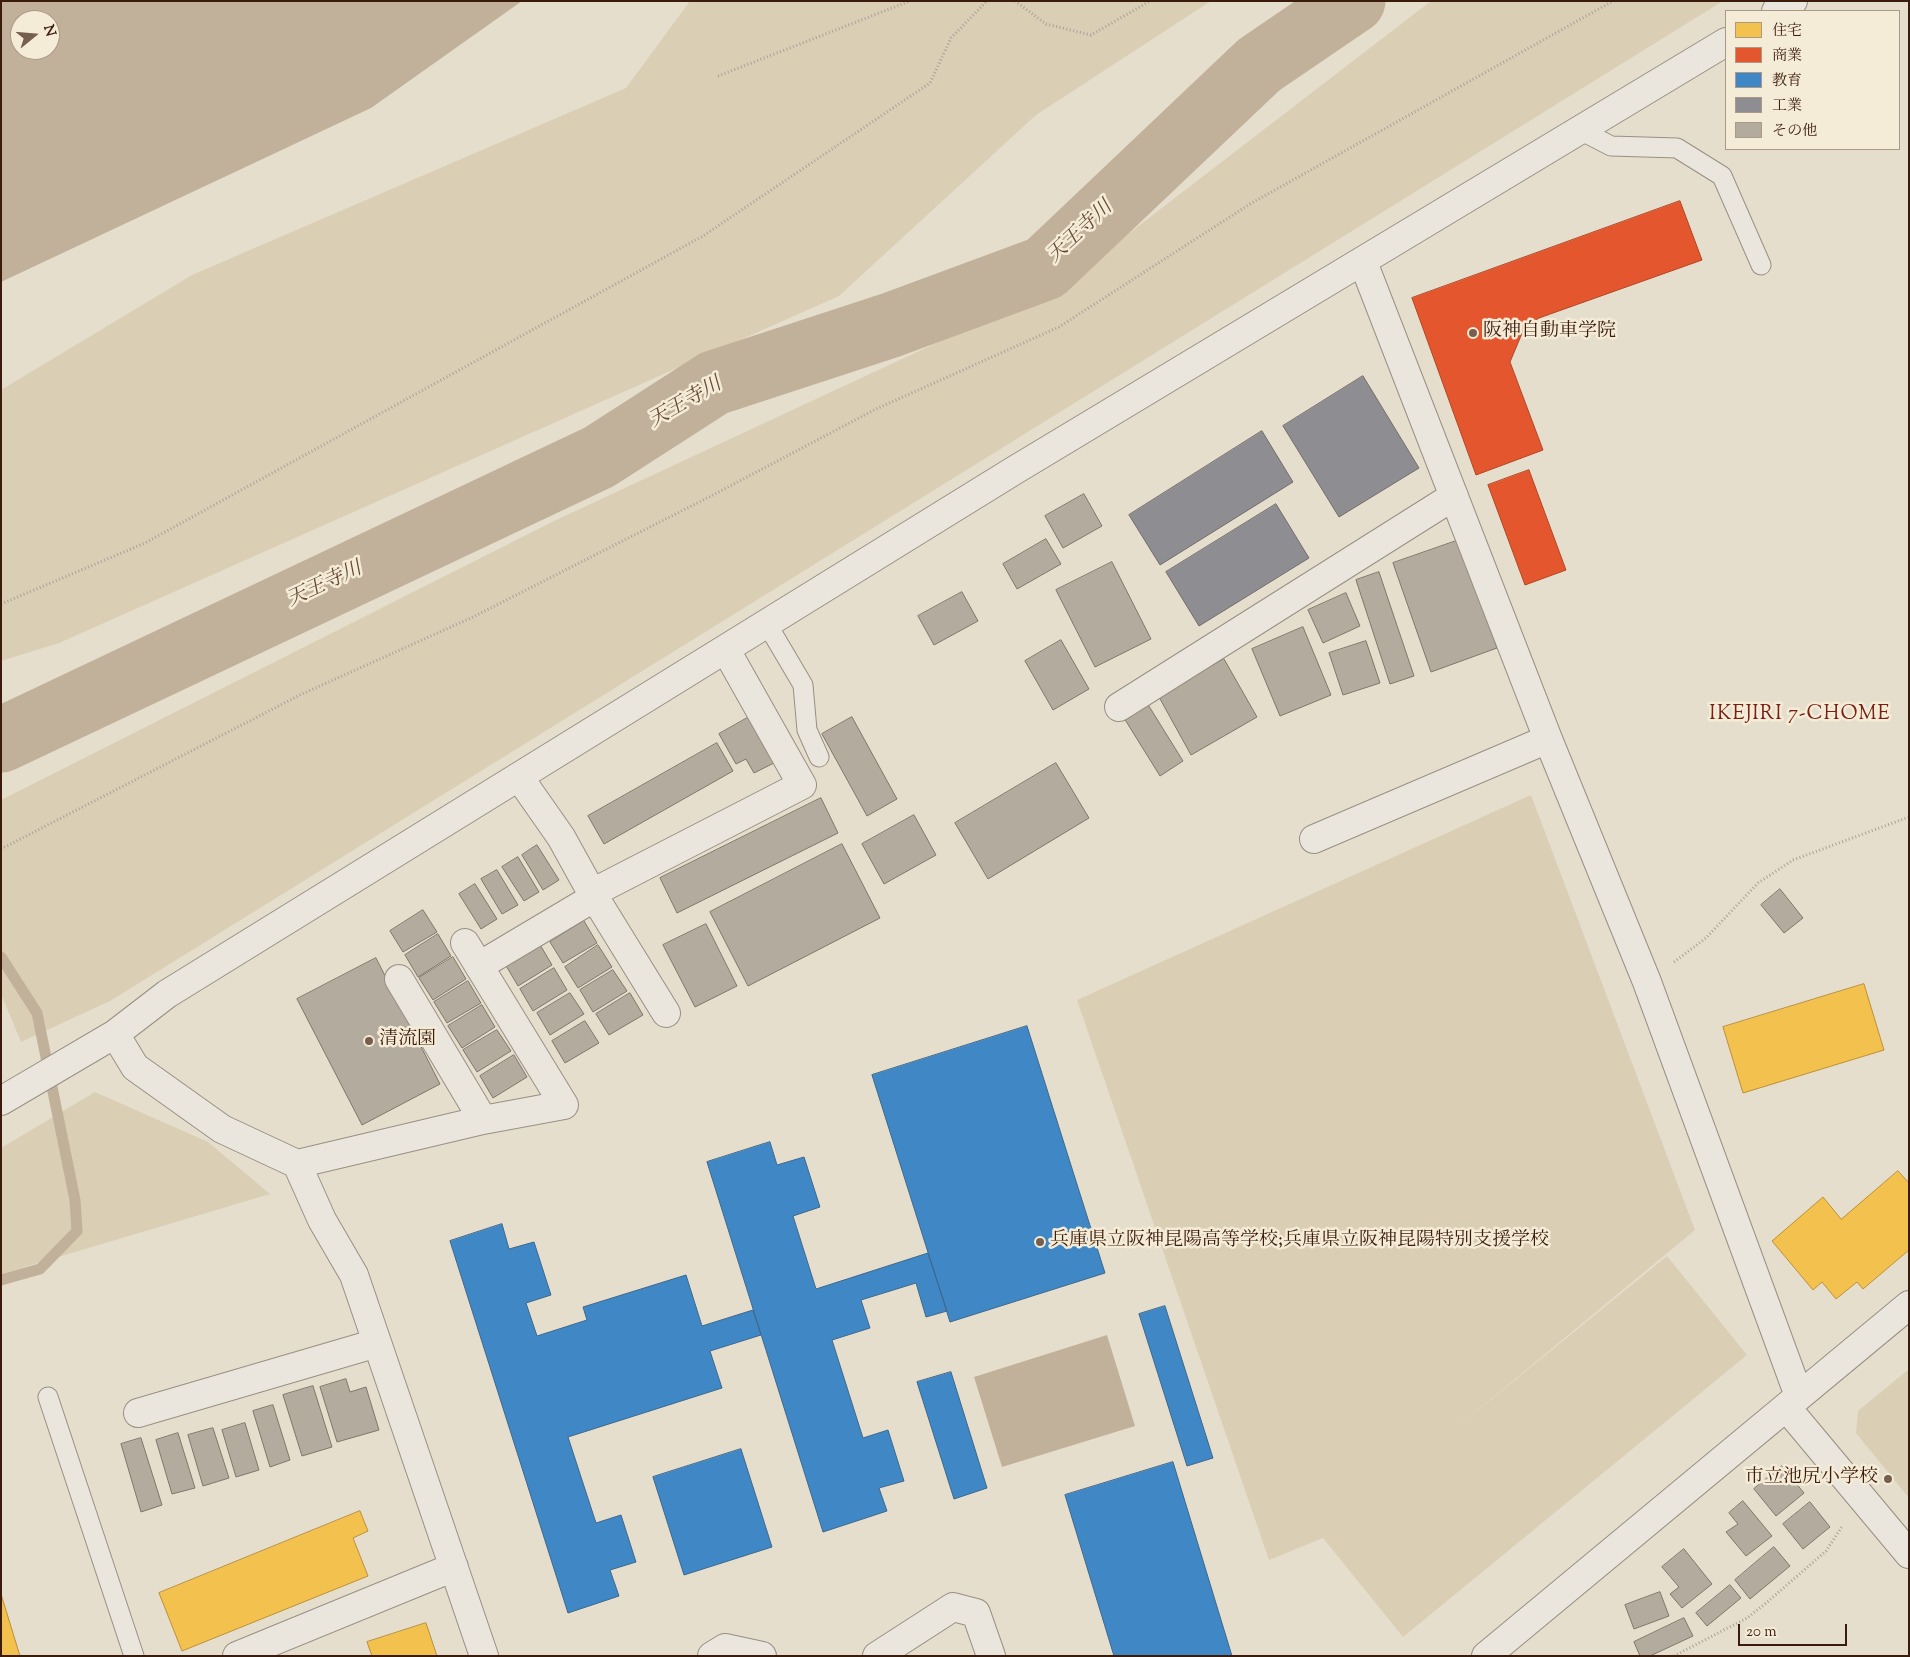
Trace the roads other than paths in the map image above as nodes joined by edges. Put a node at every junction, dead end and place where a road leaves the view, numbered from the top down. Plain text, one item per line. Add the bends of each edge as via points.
1 (1793, 1) edge
2 (1778, 10) edge
3 (1725, 43) edge
4 (1580, 130) junction
5 (1362, 262) junction
6 (1761, 265) dead end
7 (1454, 496) junction
8 (768, 624) junction
9 (726, 650) junction
10 (1118, 707) dead end
11 (1548, 739) junction
12 (819, 757) dead end
13 (519, 777) junction
14 (1314, 839) dead end
15 (594, 895) junction
16 (399, 979) dead end
17 (666, 1013) dead end
18 (115, 1034) junction
19 (1, 1101) edge
20 (483, 1120) junction
21 (298, 1164) junction
22 (1909, 1305) edge
23 (377, 1343) junction
24 (48, 1396) dead end
25 (1792, 1402) junction
26 (138, 1413) dead end
27 (1909, 1554) edge
28 (454, 1567) junction
29 (131, 1653) edge
30 (237, 1656) edge
31 (484, 1656) edge
32 (712, 1656) edge
33 (762, 1656) edge
34 (877, 1656) edge
35 (991, 1656) edge
36 (1486, 1656) edge

1 - 2 street
3 - 4 street
4 - 5 street
4 - 6 lane via 1611,146 1677,148 1722,176
5 - 7 street
5 - 8 street via 1015,470
7 - 10 street
7 - 11 street
8 - 9 street
8 - 12 lane via 802,685 808,730
9 - 13 street
9 - 15 street via 802,785 748,799 650,850
11 - 14 street
11 - 25 street via 1647,982
13 - 15 street
13 - 18 street via 167,994
15 - 17 street
15 - 20 street via 472,955 564,1105
16 - 20 street
18 - 19 street
18 - 21 street via 135,1067 222,1129
20 - 21 street
21 - 23 street via 322,1220 354,1275
22 - 25 street
23 - 26 street
23 - 28 street
24 - 29 lane
25 - 27 street
25 - 36 street
28 - 30 street
28 - 31 street
32 - 33 street via 724,1648
34 - 35 street via 953,1607 976,1613

